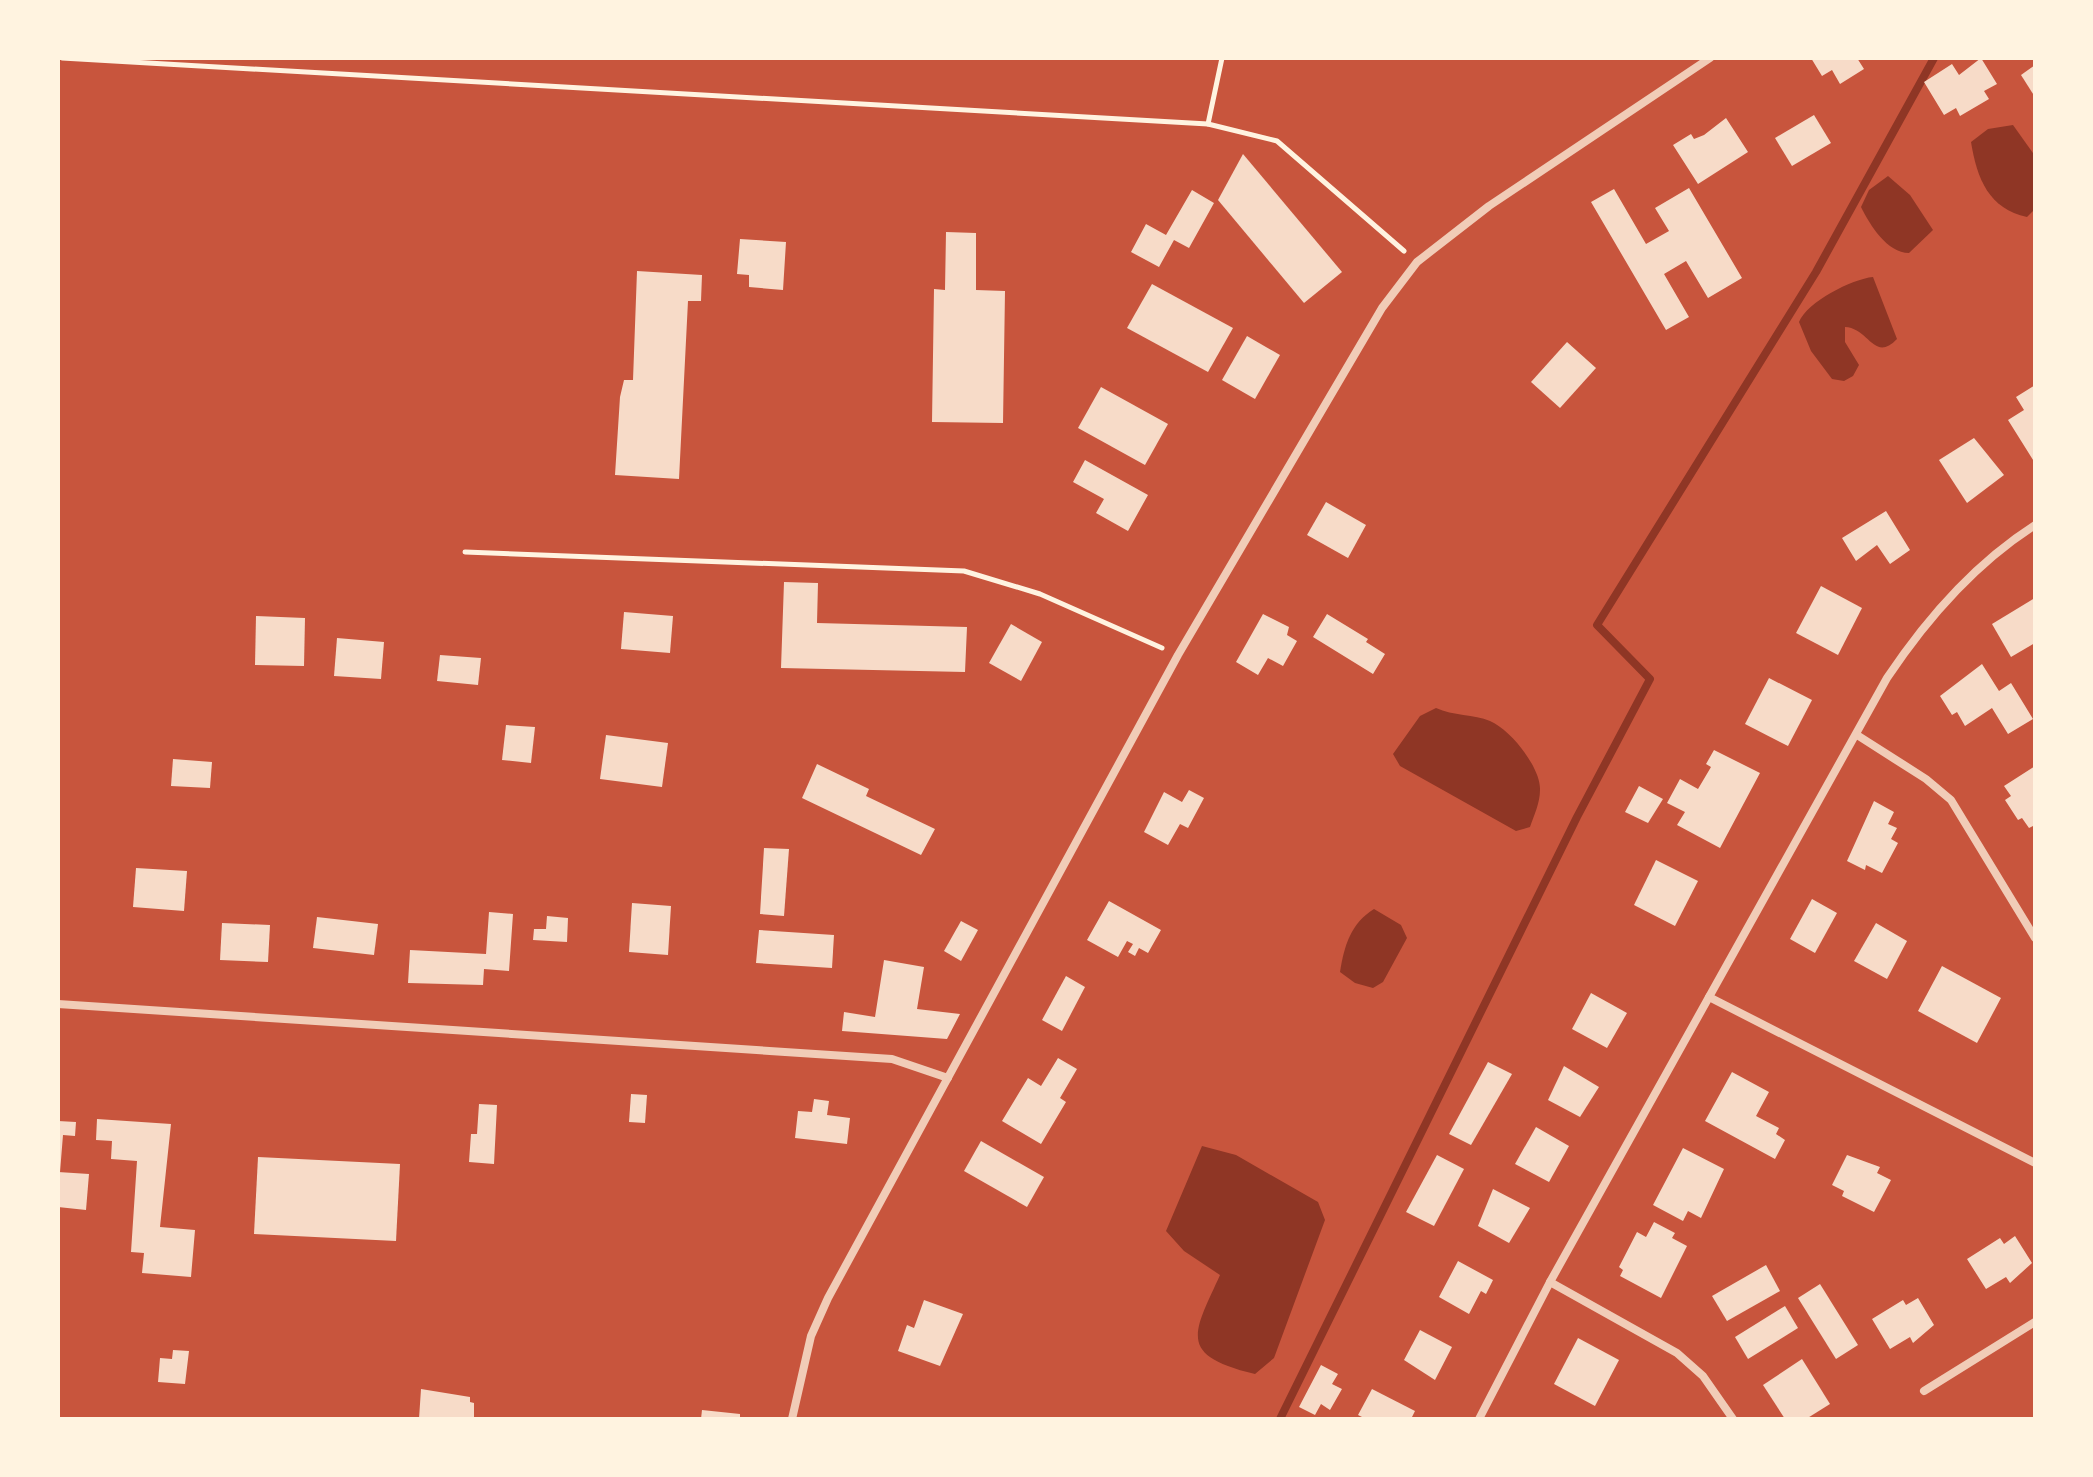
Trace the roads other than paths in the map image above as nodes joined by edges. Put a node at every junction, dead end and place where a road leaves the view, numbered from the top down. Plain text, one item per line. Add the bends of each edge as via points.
1 (1710, 58) edge
2 (2035, 525) edge
3 (1857, 735) junction
4 (2035, 938) edge
5 (1709, 997) junction
6 (58, 1004) edge
7 (948, 1078) junction
8 (2035, 1163) edge
9 (1550, 1282) junction
10 (2035, 1322) edge
11 (1924, 1391) dead end
12 (792, 1419) edge
13 (1479, 1419) edge
14 (1733, 1419) edge

1 - 7 street via 1489,206 1417,262 1350,356 1178,655
2 - 3 street via 1973,572 1936,611 1887,678
3 - 4 street via 1951,800
3 - 5 street
5 - 8 street
5 - 9 street
6 - 7 street via 892,1059
7 - 12 street via 828,1298 807,1349
9 - 13 street
9 - 14 street via 1677,1353 1703,1376
10 - 11 street

